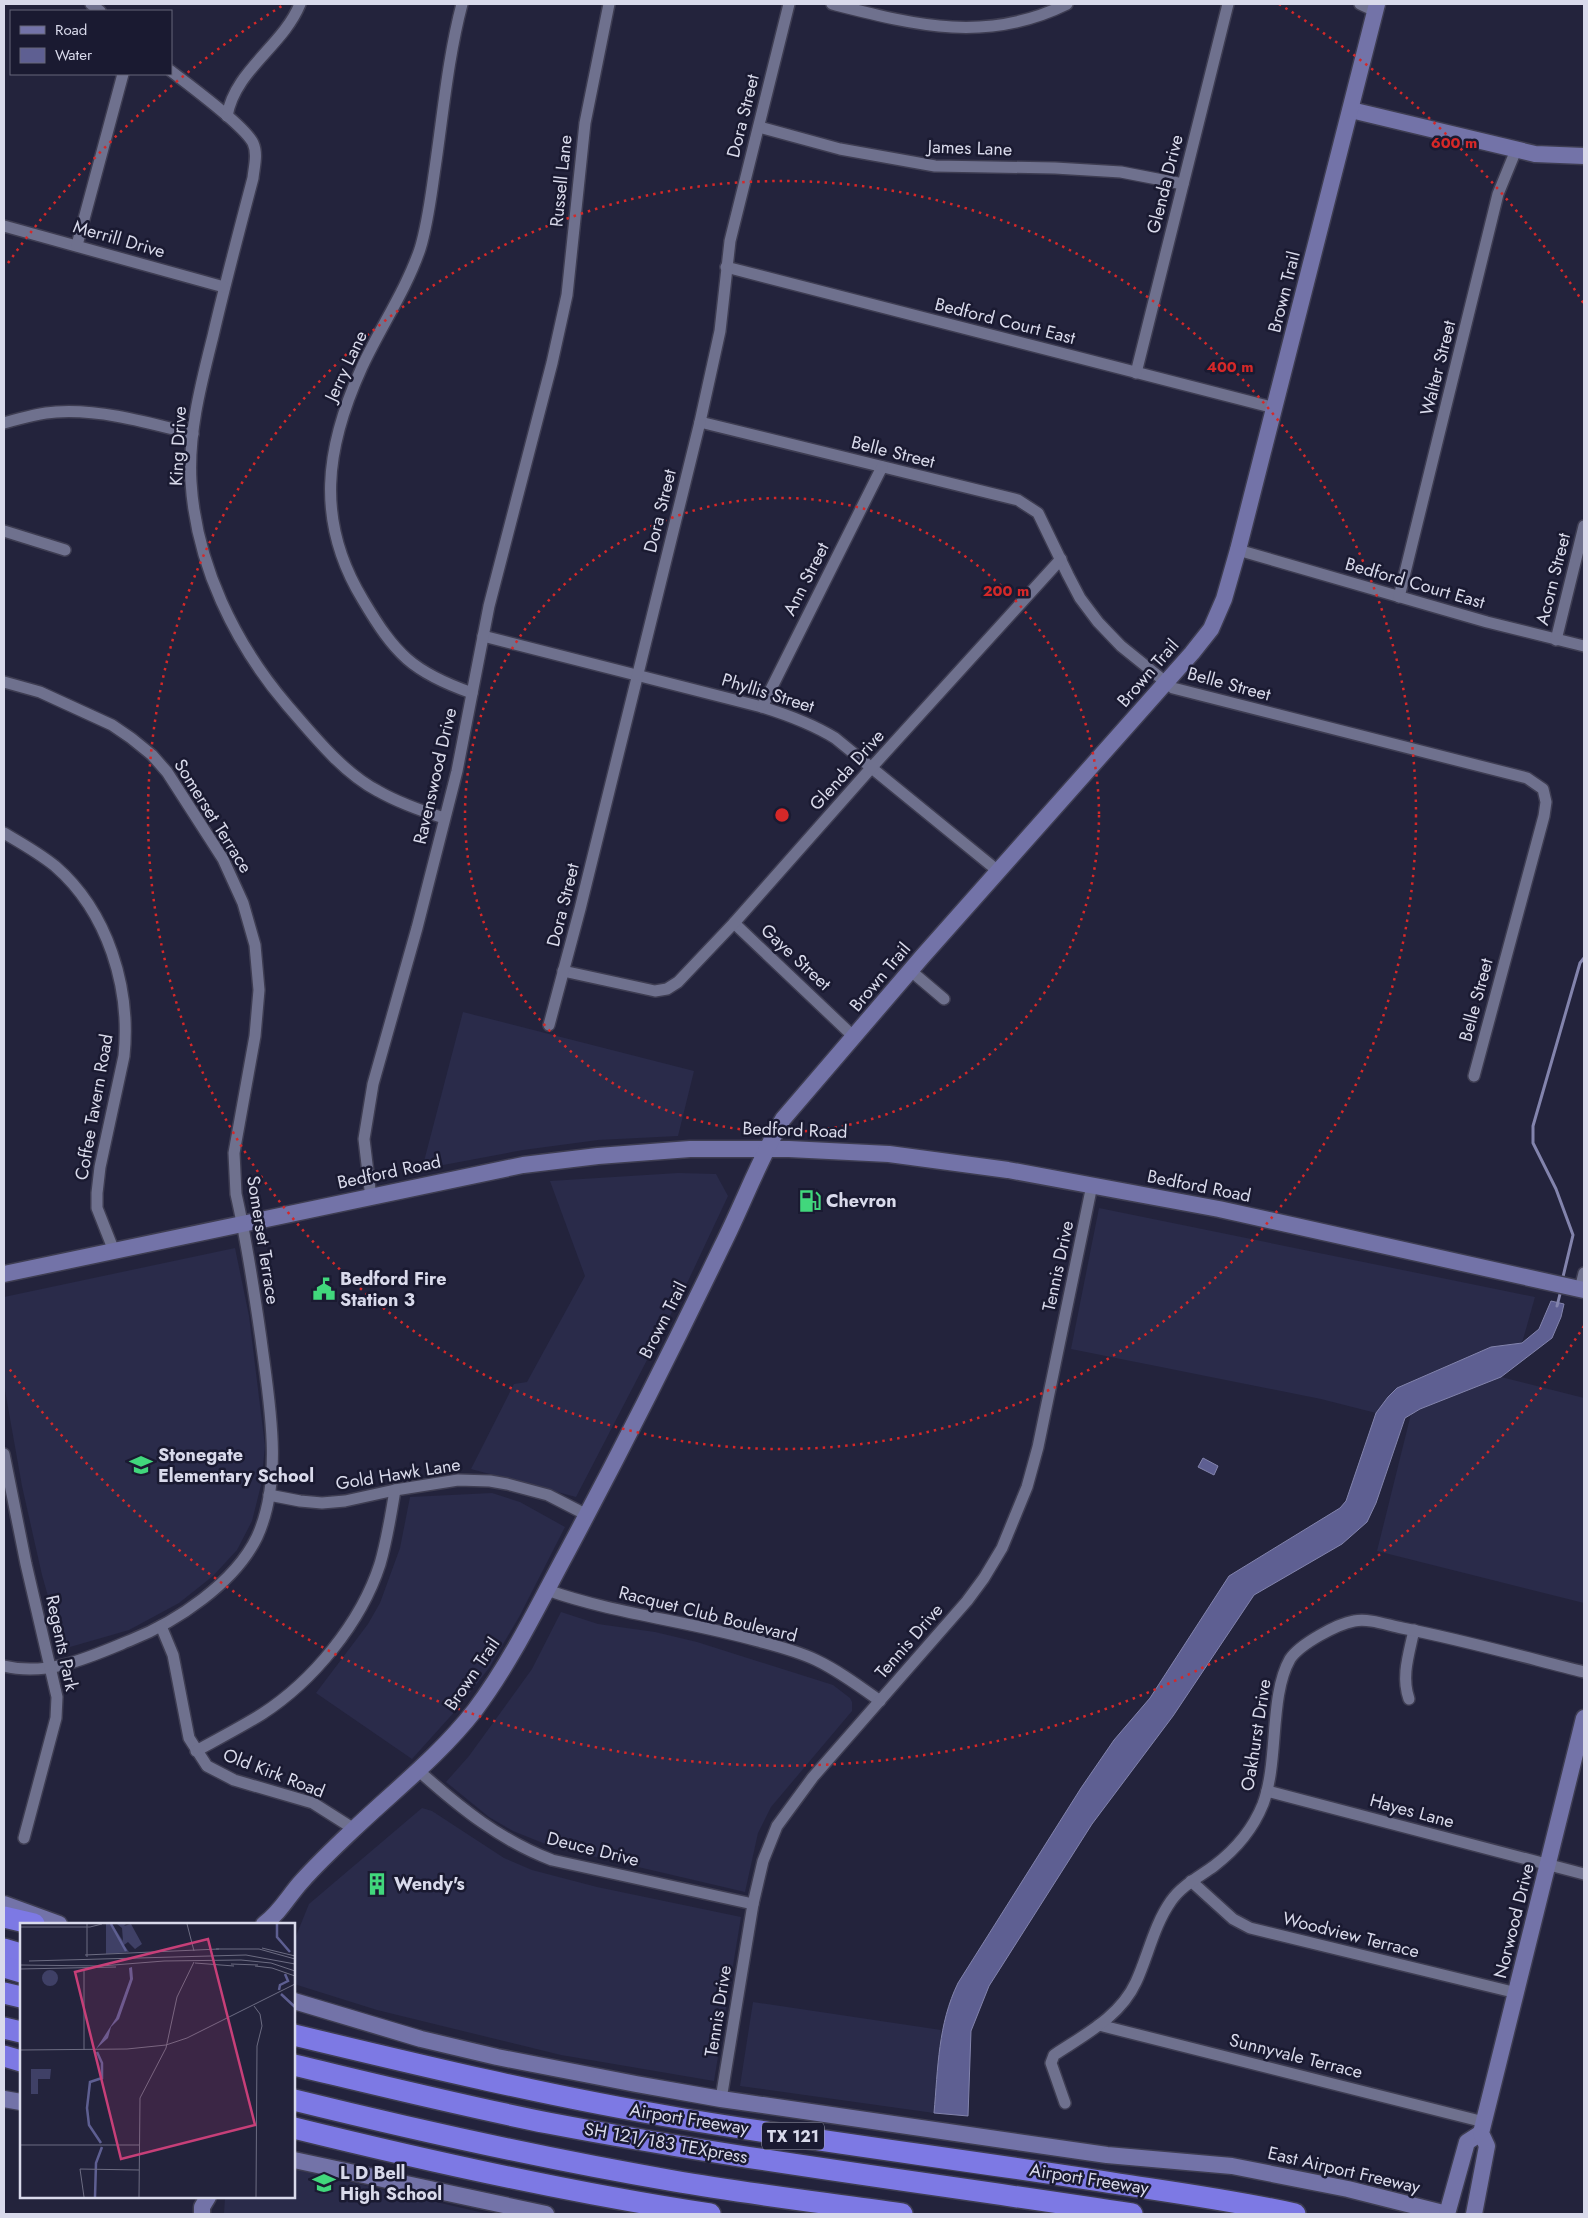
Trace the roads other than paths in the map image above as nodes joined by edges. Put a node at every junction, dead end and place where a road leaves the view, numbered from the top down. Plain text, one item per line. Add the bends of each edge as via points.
1 (300, 4) edge
2 (462, 4) edge
3 (609, 4) edge
4 (789, 4) edge
5 (832, 4) edge
6 (1067, 4) edge
7 (1228, 4) edge
8 (1360, 4) edge
9 (1376, 7) edge
10 (172, 72) edge
11 (123, 75) edge
12 (1351, 110) junction
13 (227, 116) junction
14 (758, 127) junction
15 (1516, 150) junction
16 (1584, 156) edge
17 (1183, 184) junction
18 (4, 226) edge
19 (77, 245) junction
20 (726, 267) junction
21 (224, 288) junction
22 (552, 363) joint
23 (1136, 373) junction
24 (1275, 408) junction
25 (700, 422) junction
26 (4, 423) edge
27 (193, 434) junction
28 (882, 467) junction
29 (1584, 526) edge
30 (4, 531) edge
31 (65, 550) dead end
32 (1238, 550) junction
33 (1061, 559) junction
34 (1400, 597) junction
35 (484, 636) junction
36 (1556, 640) junction
37 (1584, 646) edge
38 (637, 675) junction
39 (4, 682) edge
40 (1166, 683) junction
41 (472, 693) junction
42 (762, 707) junction
43 (872, 767) junction
44 (444, 818) junction
45 (4, 833) edge
46 (998, 871) junction
47 (734, 923) junction
48 (911, 970) junction
49 (563, 971) junction
50 (944, 999) dead end
51 (549, 1025) dead end
52 (854, 1037) junction
53 (1474, 1076) dead end
54 (766, 1148) junction
55 (1092, 1185) junction
56 (371, 1198) junction
57 (242, 1223) junction
58 (114, 1251) junction
59 (1584, 1273) edge
60 (4, 1274) edge
61 (1572, 1287) edge
62 (4, 1454) edge
63 (396, 1490) junction
64 (269, 1495) junction
65 (587, 1515) junction
66 (547, 1590) junction
67 (161, 1626) junction
68 (1414, 1630) junction
69 (4, 1666) edge
70 (52, 1668) junction
71 (1584, 1672) edge
72 (1409, 1699) dead end
73 (880, 1701) junction
74 (1584, 1718) edge
75 (196, 1751) junction
76 (419, 1771) junction
77 (1267, 1790) junction
78 (354, 1830) junction
79 (24, 1838) dead end
80 (1548, 1865) junction
81 (1584, 1874) edge
82 (1191, 1881) junction
83 (4, 1904) edge
84 (753, 1904) junction
85 (4, 1917) edge
86 (271, 1922) edge
87 (30, 1923) edge
88 (56, 1923) edge
89 (4, 1948) edge
90 (20, 1954) edge
91 (4, 1967) edge
92 (20, 1972) edge
93 (4, 1993) edge
94 (1517, 1993) junction
95 (20, 1997) edge
96 (295, 2001) edge
97 (314, 2007) junction
98 (295, 2014) edge
99 (1099, 2025) junction
100 (4, 2028) edge
101 (20, 2032) edge
102 (295, 2035) edge
103 (4, 2056) edge
104 (20, 2061) edge
105 (295, 2065) edge
106 (4, 2099) edge
107 (295, 2100) edge
108 (721, 2100) junction
109 (20, 2102) edge
110 (1065, 2103) dead end
111 (1482, 2127) junction
112 (295, 2128) edge
113 (295, 2160) edge
114 (1232, 2166) joint
115 (1402, 2208) edge
116 (546, 2214) edge
117 (710, 2214) edge
118 (902, 2214) edge
119 (1132, 2214) edge
120 (1295, 2214) edge
121 (1447, 2214) edge
122 (1474, 2214) edge

1 - 13 street via 279,38 233,93
2 - 41 street, Jerry Lane via 420,250 346,404 329,482 332,521 340,552 354,585 383,634 413,665 445,683
3 - 22 street, Russell Lane via 585,123 567,295
4 - 14 street, Dora Street
5 - 6 street via 918,24 976,28 1029,20
7 - 17 street, Glenda Drive
8 - 9 street
9 - 12 main road, Brown Trail
10 - 13 street, King Drive
11 - 19 street
12 - 15 main road
12 - 24 main road, Brown Trail
13 - 21 street, King Drive via 250,138 255,153 254,178
14 - 17 street, James Lane via 840,149 935,166 1112,172
14 - 20 street, Dora Street
15 - 16 main road
15 - 34 street, Walter Street via 1498,194
17 - 23 street, Glenda Drive
18 - 19 street, Merrill Drive
19 - 21 street, Merrill Drive
20 - 23 street, Bedford Court East
20 - 25 street, Dora Street via 720,331
21 - 27 street, King Drive via 199,393
22 - 35 street, Ravenswood Drive
23 - 24 street, Bedford Court East
24 - 32 main road, Brown Trail
25 - 28 street, Belle Street
25 - 38 street, Dora Street
26 - 27 street via 56,412 86,412
27 - 44 street, King Drive via 191,482 200,540 212,581 257,666 319,742 356,776 400,802
28 - 33 street, Belle Street via 1028,505 1038,513
28 - 42 street, Ann Street
29 - 36 street, Acorn Street
30 - 31 street
32 - 34 street, Bedford Court East
32 - 40 main road, Brown Trail via 1224,600 1210,629
33 - 40 street, Belle Street via 1080,598 1098,622 1121,646
33 - 43 street, Glenda Drive
34 - 36 street, Bedford Court East
35 - 38 street, Phyllis Street
35 - 41 street, Ravenswood Drive
36 - 37 street, Bedford Court East
38 - 42 street, Phyllis Street
38 - 49 street, Dora Street
39 - 57 street, Somerset Terrace via 40,692 112,725 152,755 167,772 223,859 244,903 255,946 259,990 255,1036 234,1153 236,1194
40 - 46 main road, Brown Trail
40 - 53 street, Belle Street via 1180,691 1528,778 1543,789 1546,802 1544,816
41 - 44 street, Ravenswood Drive
42 - 43 street, Phyllis Street via 820,728
43 - 46 street, Phyllis Street
43 - 47 street, Glenda Drive
44 - 56 street, Ravenswood Drive via 373,1084 364,1139
45 - 58 street, Coffee Tavern Road via 55,866 72,883 95,916 113,957 123,996 126,1038 100,1167 97,1208
46 - 48 main road, Brown Trail
47 - 49 street, Glenda Drive via 678,982 667,989 644,990
47 - 52 street, Gaye Street
48 - 50 street
48 - 52 main road, Brown Trail
49 - 51 street, Dora Street
52 - 54 main road, Brown Trail via 783,1119
54 - 55 main road, Bedford Road via 890,1154
54 - 56 main road, Bedford Road via 690,1149 523,1164
54 - 65 main road, Brown Trail via 722,1246
55 - 61 main road, Bedford Road
55 - 73 street, Tennis Drive via 1038,1447 1018,1513 1002,1548 979,1585
56 - 57 main road, Bedford Road
57 - 58 main road, Bedford Road
57 - 64 street, Somerset Terrace via 269,1402 272,1471
58 - 60 main road, Bedford Road
59 - 61 street
62 - 70 street, Regents Park via 26,1564
63 - 64 street, Gold Hawk Lane via 345,1502 322,1503
63 - 65 street, Gold Hawk Lane via 458,1480 507,1484 548,1495
63 - 75 street via 379,1566 338,1642 310,1676 282,1699
64 - 67 street, Somerset Terrace via 257,1536 246,1555 211,1593
65 - 66 main road, Brown Trail
66 - 73 street, Racquet Club Boulevard via 617,1610 782,1647 844,1675
66 - 76 main road, Brown Trail via 475,1709
67 - 70 street, Somerset Terrace via 78,1662
67 - 75 street, Old Kirk Road via 173,1655 189,1738
68 - 71 street, Oakhurst Drive
68 - 72 street via 1404,1676
68 - 77 street, Oakhurst Drive via 1365,1620 1353,1621 1323,1634 1292,1657 1285,1669 1280,1693
69 - 70 street, Somerset Terrace via 17,1670
70 - 79 street, Regents Park via 57,1697 56,1718
73 - 84 street, Tennis Drive via 813,1777 777,1826 763,1861
74 - 80 main road, Norwood Drive
75 - 78 street, Old Kirk Road via 216,1772 313,1803
76 - 78 main road, Brown Trail
76 - 84 street, Deuce Drive via 484,1825 530,1852 552,1860
77 - 80 street, Hayes Lane
77 - 82 street, Oakhurst Drive via 1244,1837 1214,1866
78 - 86 main road, Brown Trail via 301,1882
80 - 81 street, Hayes Lane
80 - 94 main road, Norwood Drive
82 - 94 street, Woodview Terrace via 1233,1919 1250,1928
82 - 99 street, Oakhurst Drive via 1171,1900 1136,1983 1115,2013
83 - 88 main road
84 - 108 street, Tennis Drive
85 - 87 highway
89 - 90 highway
91 - 92 highway
93 - 95 highway
94 - 111 main road, Norwood Drive
96 - 97 main road, Airport Freeway
97 - 98 main road
97 - 108 main road, Airport Freeway via 497,2057
99 - 110 street, Oakhurst Drive via 1054,2055 1052,2063
99 - 111 street, Sunnyvale Terrace
100 - 101 highway
102 - 120 highway, Airport Freeway / TX 121 via 452,2074 674,2118 1201,2196
103 - 104 highway
105 - 119 highway, SH 121/183 TEXpress via 548,2123 670,2145
106 - 109 main road
107 - 118 highway, SH 121/183 TEXpress via 418,2131 556,2159 675,2181
108 - 114 main road, Airport Freeway via 1107,2155
111 - 121 main road, Norwood Drive via 1467,2142
111 - 122 main road, Norwood Drive via 1487,2146
112 - 117 highway via 530,2183
113 - 116 main road
114 - 115 main road, East Airport Freeway via 1315,2181
115 - 121 main road, East Airport Freeway

